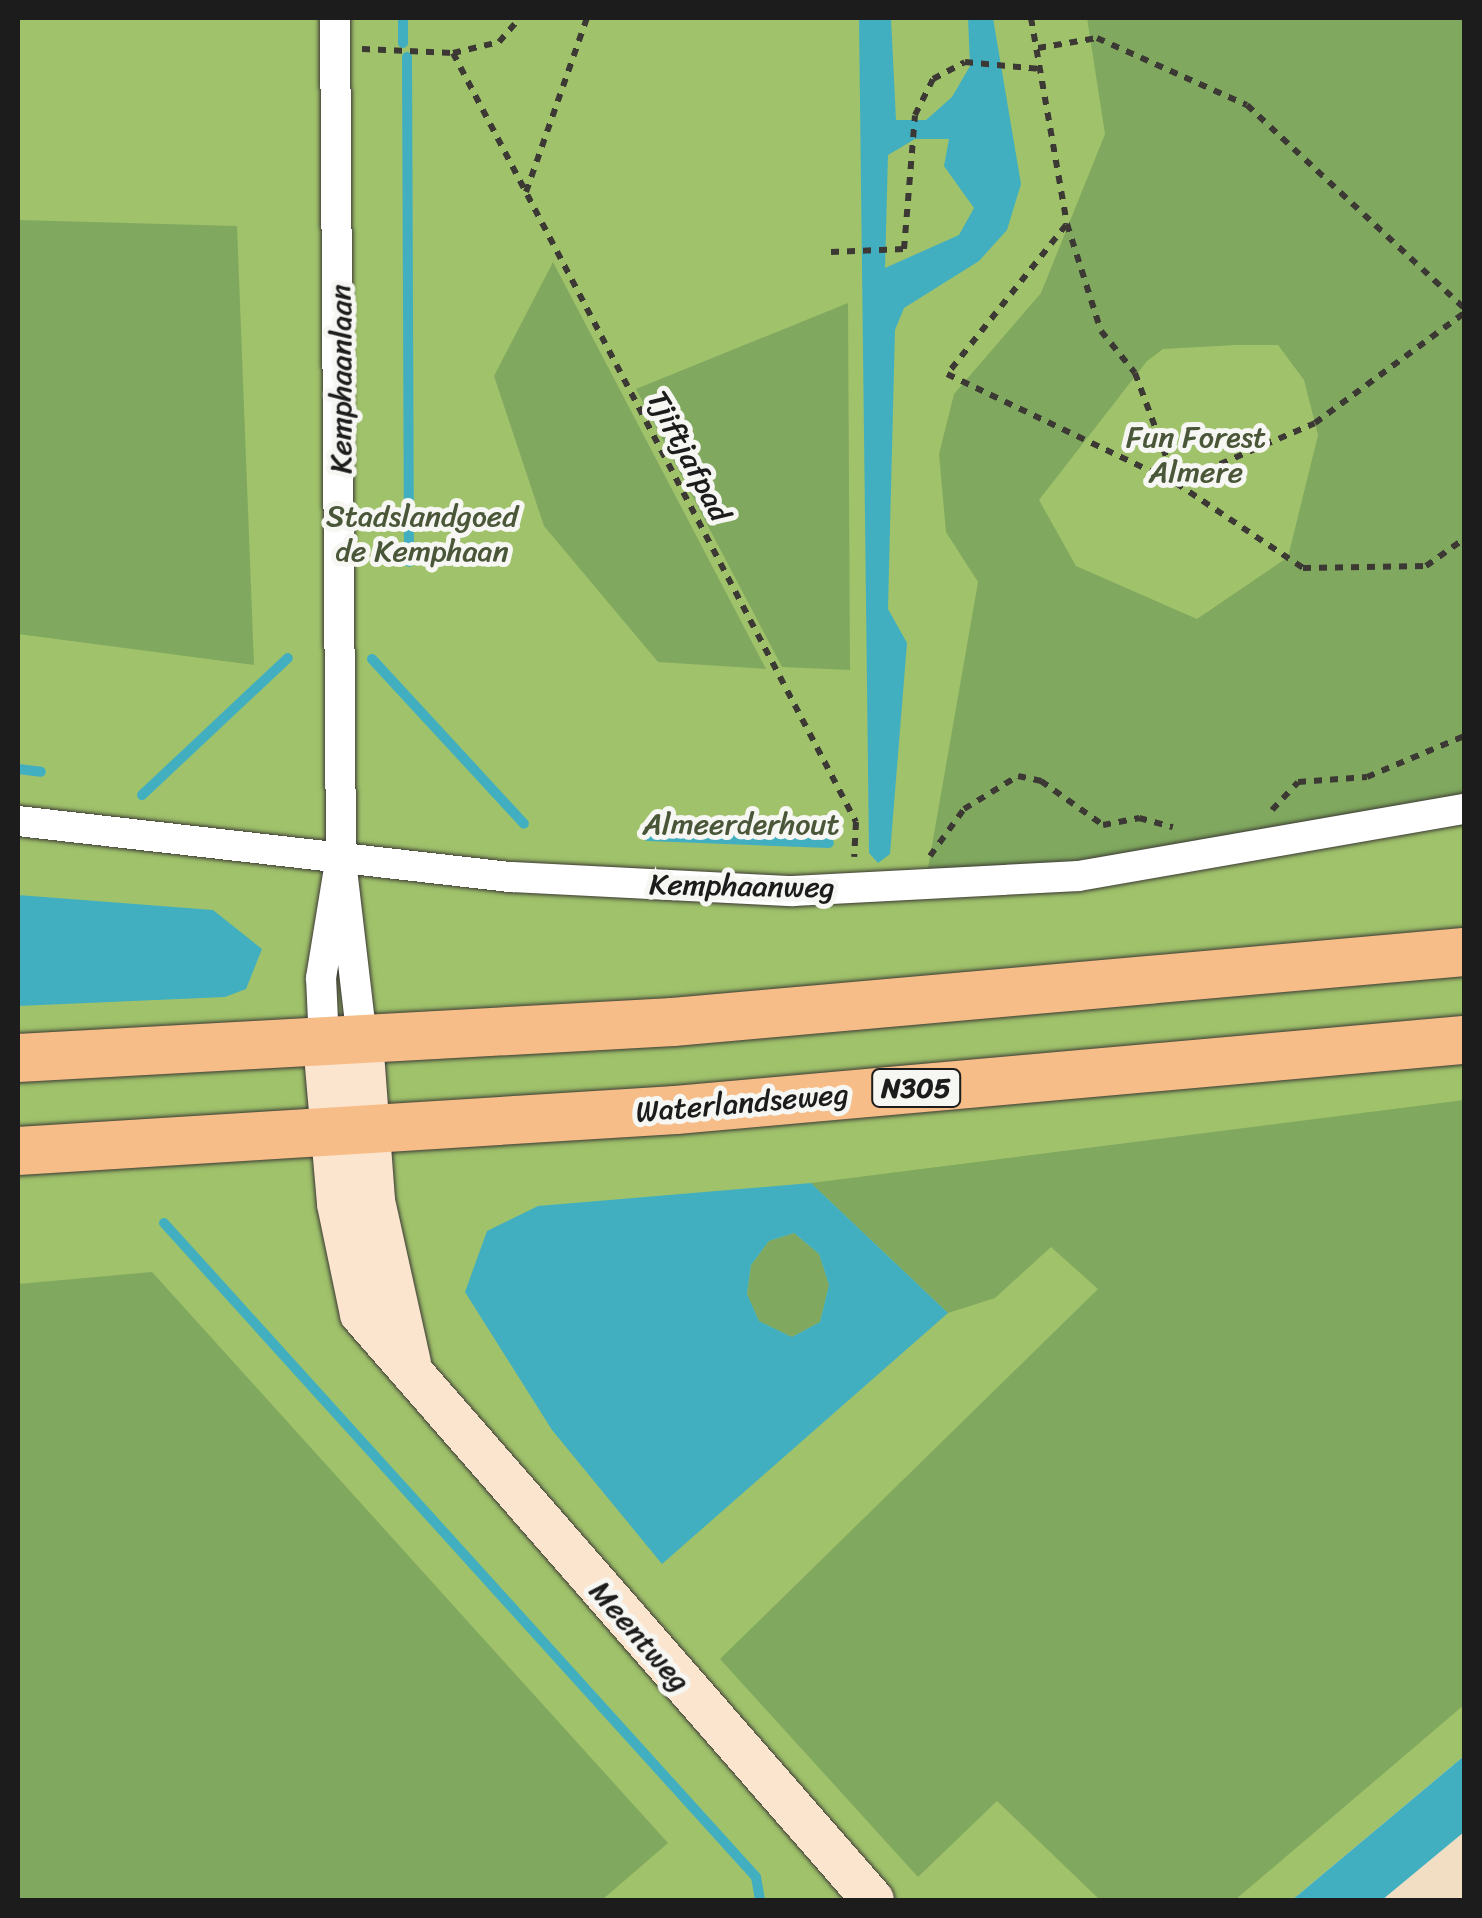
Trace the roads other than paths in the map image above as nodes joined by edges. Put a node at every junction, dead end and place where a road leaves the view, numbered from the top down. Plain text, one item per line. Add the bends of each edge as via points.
1 (335, 33) edge
2 (1464, 809) edge
3 (18, 821) edge
4 (341, 861) junction
5 (1464, 952) edge
6 (1464, 1040) edge
7 (343, 1042) junction
8 (18, 1058) edge
9 (348, 1131) junction
10 (18, 1151) edge
11 (873, 1900) edge

1 - 4 street, Kemphaanlaan
2 - 4 street, Kemphaanweg via 1078,876 853,888 549,879
3 - 4 street, Kemphaanweg
4 - 7 street, Kemphaanlaan via 326,916
5 - 7 main road
6 - 9 main road, Waterlandseweg / N305
7 - 8 main road
7 - 9 street, Kemphaanlaan
9 - 10 main road, Waterlandseweg / N305
9 - 11 street, Meentweg via 411,1369

